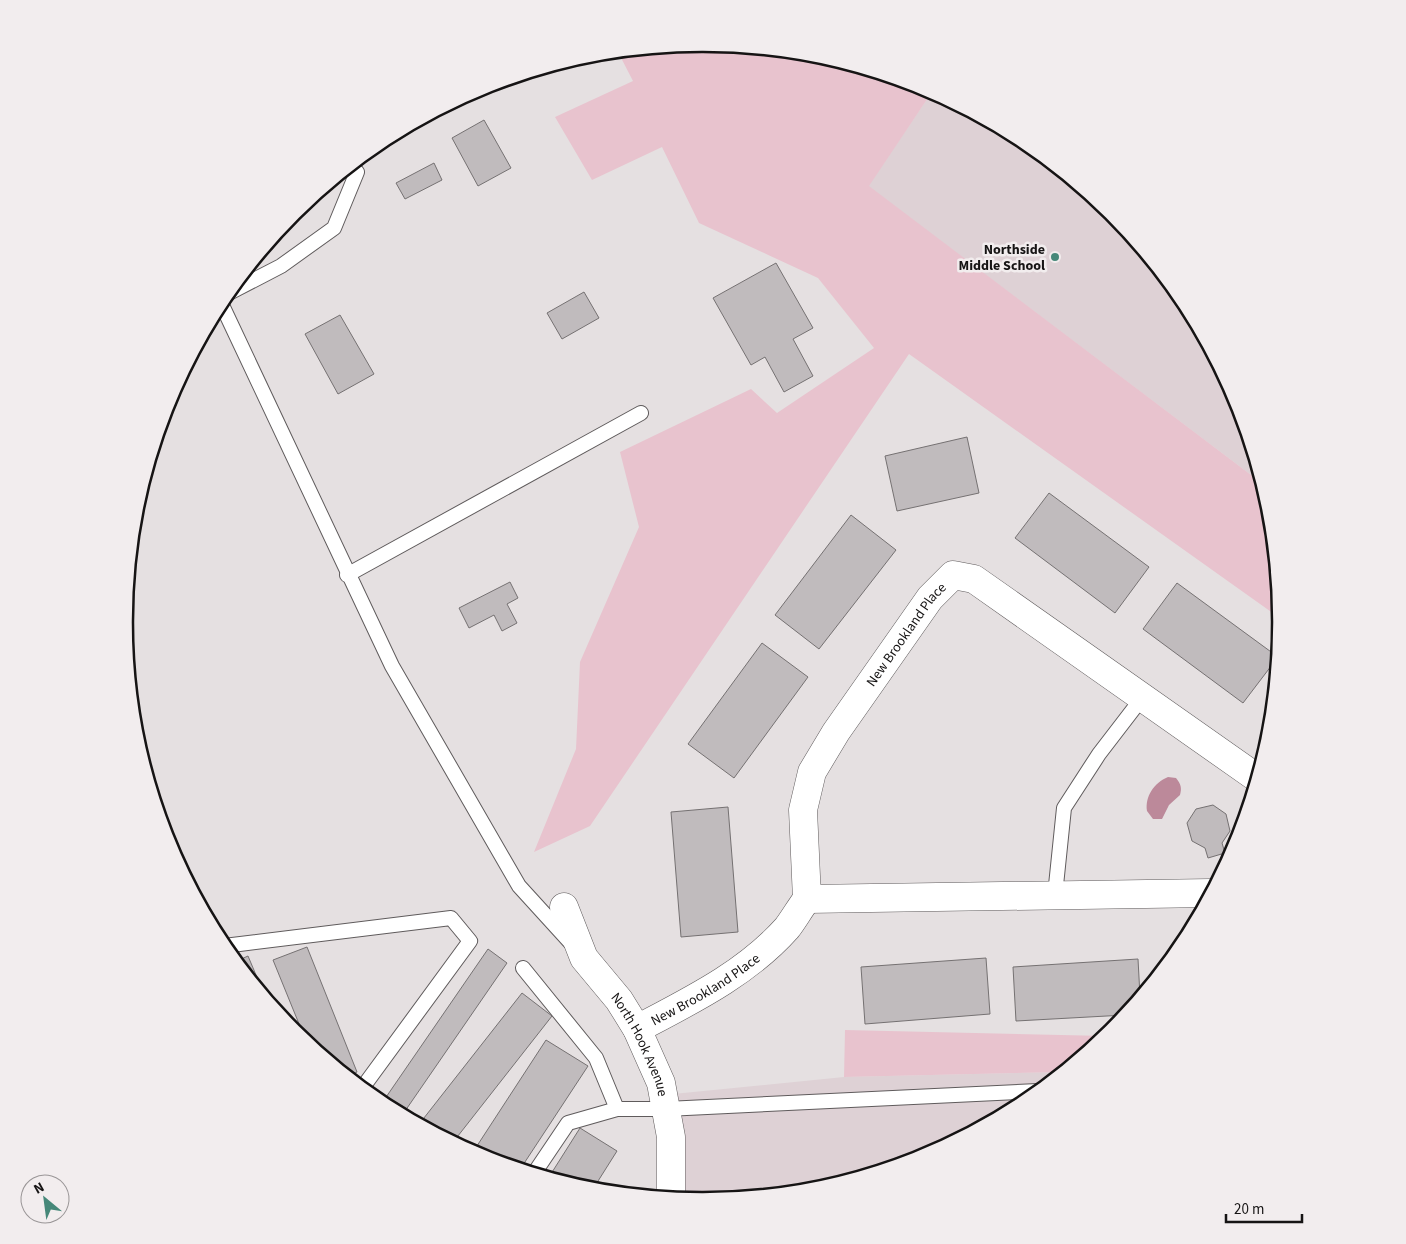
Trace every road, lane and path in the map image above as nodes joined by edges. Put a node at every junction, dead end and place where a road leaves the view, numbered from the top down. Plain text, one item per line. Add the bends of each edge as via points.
1 (357, 172) dead end
2 (244, 285) edge
3 (225, 312) edge
4 (641, 413) dead end
5 (347, 575) junction
6 (1142, 698) junction
7 (1251, 774) edge
8 (1204, 893) edge
9 (1055, 896) junction
10 (807, 899) junction
11 (564, 907) dead end
12 (234, 945) edge
13 (584, 958) junction
14 (523, 968) dead end
15 (637, 1029) junction
16 (367, 1082) edge
17 (1025, 1092) edge
18 (617, 1109) junction
19 (666, 1109) junction
20 (539, 1167) edge
21 (671, 1190) edge

1 - 2 lane via 334,228 281,266
3 - 5 lane
4 - 5 lane
5 - 13 lane via 392,666 519,886
6 - 7 street, New Brookland Place
6 - 9 lane via 1099,754 1064,808
6 - 10 street, New Brookland Place via 974,579 953,575 930,598 836,732 812,772 803,810
8 - 9 street
9 - 10 street
10 - 15 street, New Brookland Place via 787,928 740,969 702,995
11 - 13 street, North Hook Avenue
12 - 16 lane via 451,918 470,941
13 - 15 street, North Hook Avenue via 619,1000
14 - 18 lane via 596,1058
15 - 19 street, North Hook Avenue via 661,1083
17 - 19 lane
18 - 19 lane
18 - 20 lane via 568,1123
19 - 21 street, North Hook Avenue via 671,1136

